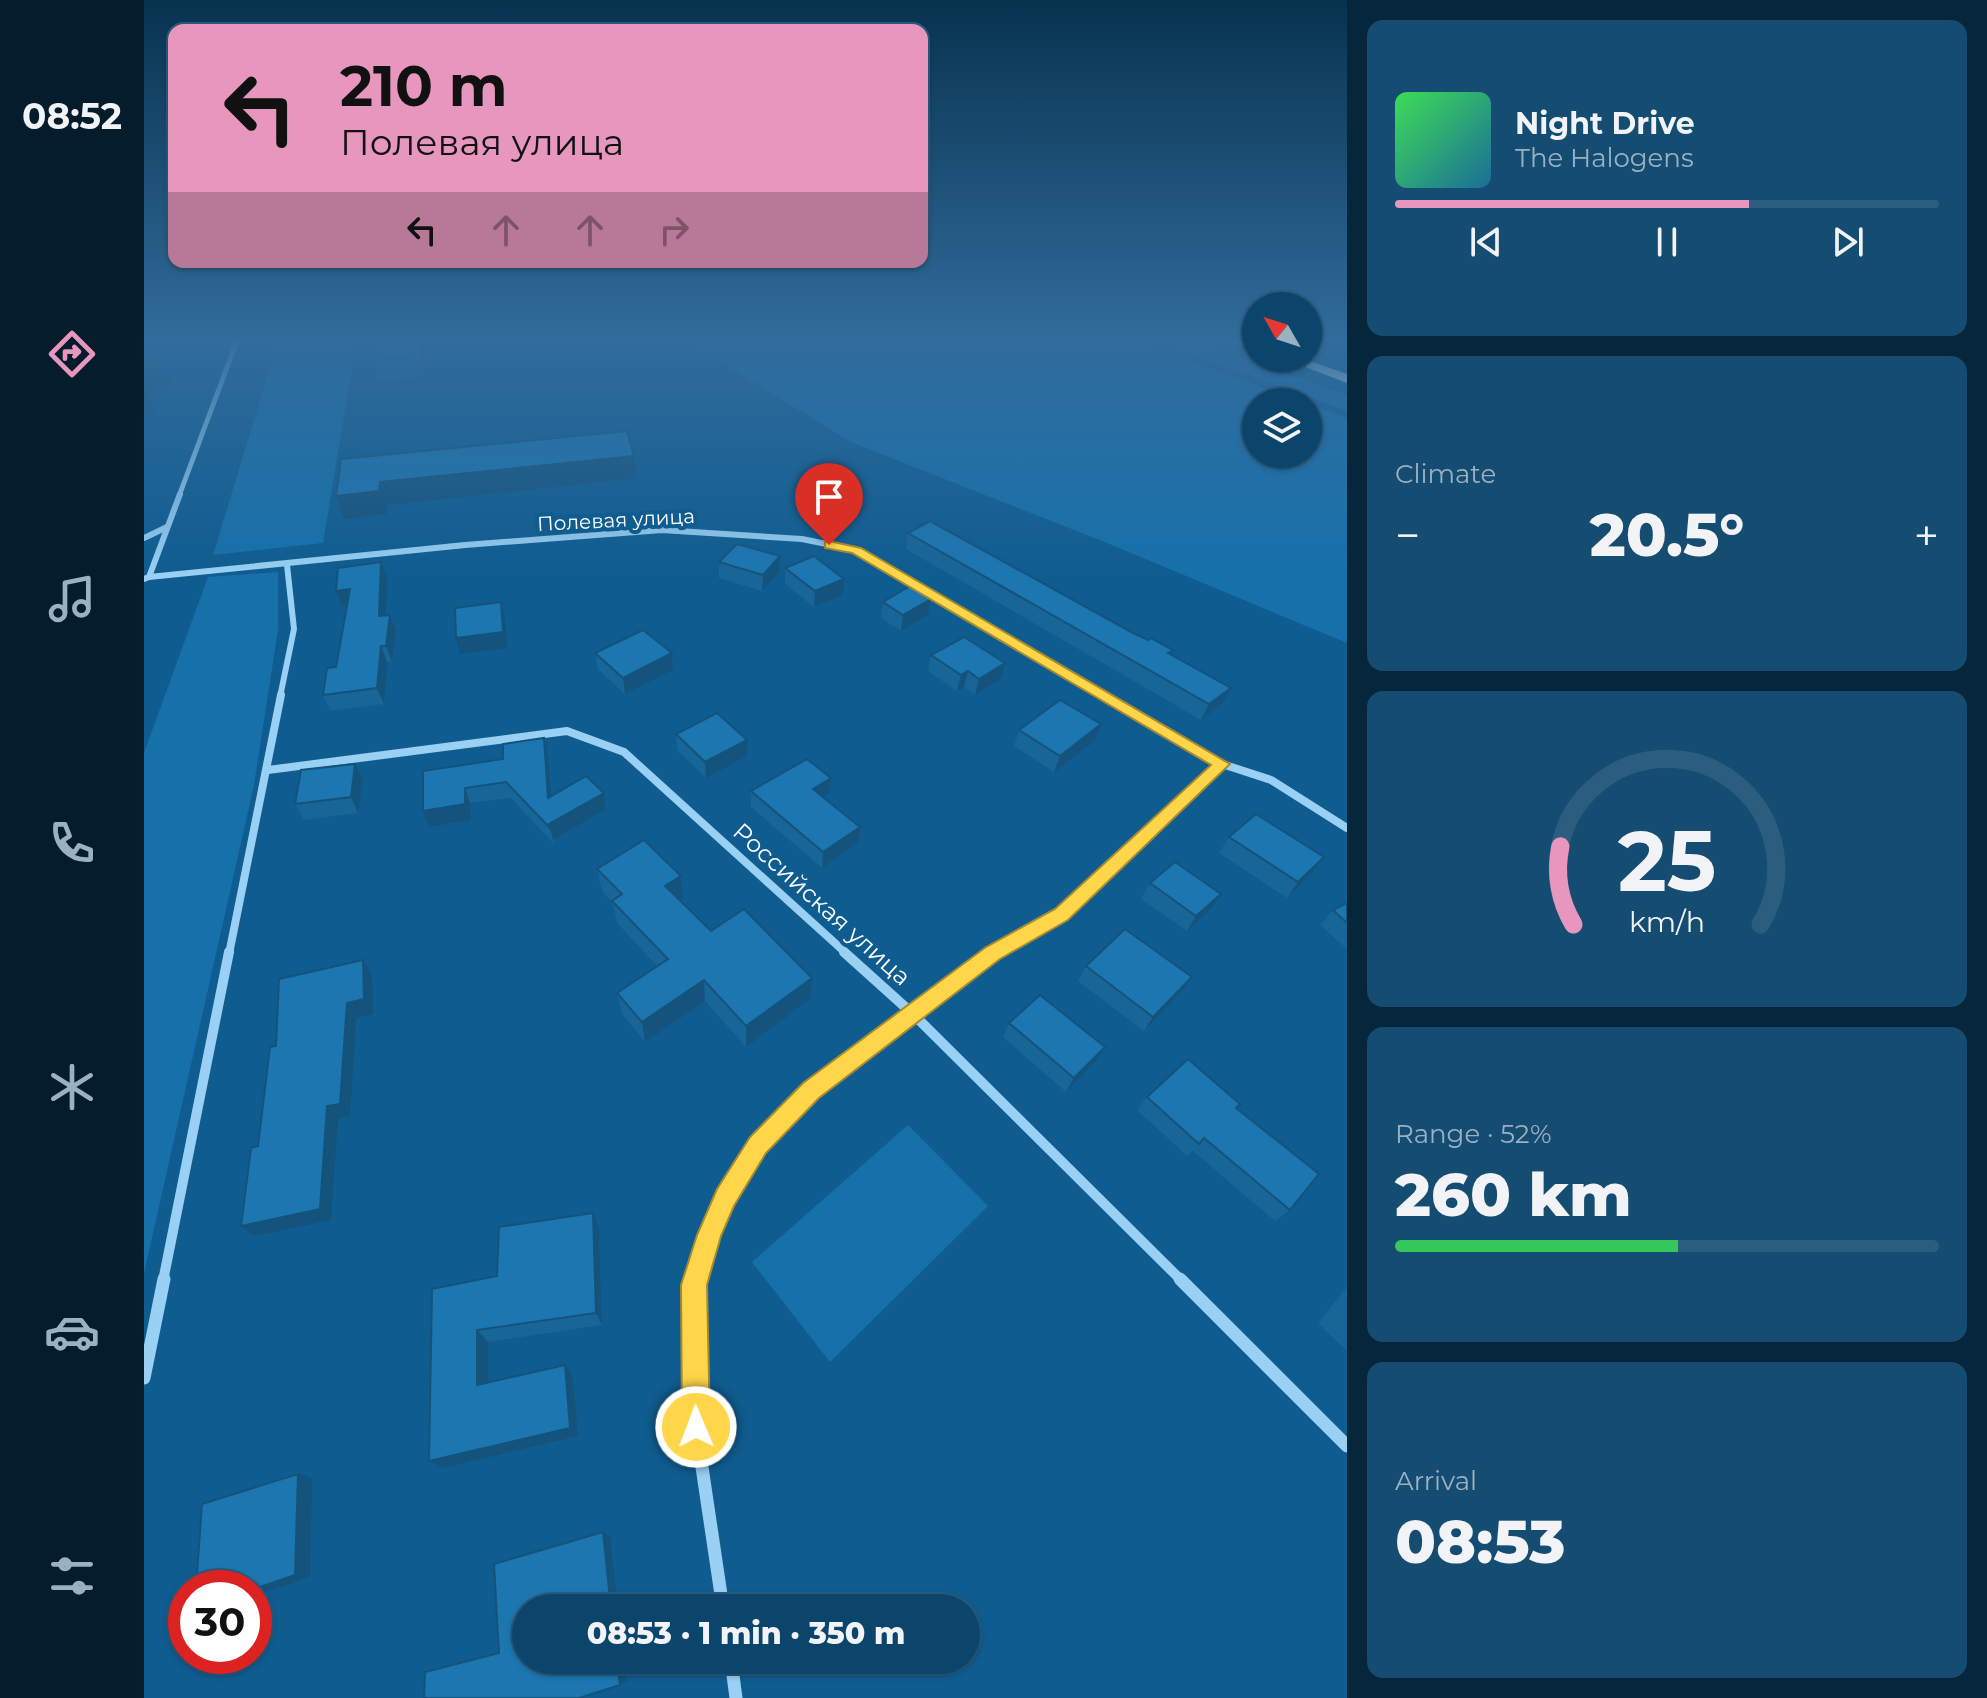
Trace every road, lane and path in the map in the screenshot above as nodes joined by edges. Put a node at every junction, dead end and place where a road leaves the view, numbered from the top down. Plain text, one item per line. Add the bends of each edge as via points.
1 (208, 417) edge
2 (168, 526) junction
3 (144, 538) edge
4 (287, 565) junction
5 (147, 578) edge
6 (1222, 764) junction
7 (268, 770) junction
8 (1347, 828) edge
9 (914, 1015) junction
10 (144, 1378) edge
11 (1347, 1446) edge
12 (721, 1594) edge
13 (733, 1674) edge
14 (736, 1698) edge

1 - 2 street
2 - 3 street
2 - 5 street
4 - 5 street, Полевая улица
4 - 6 street, Полевая улица via 662,530 802,539 856,550
4 - 7 street via 294,629
6 - 8 street, Полевая улица via 1271,780
6 - 9 street via 1061,915 993,953
7 - 9 street, Российская улица via 567,731 624,752
7 - 10 street
9 - 11 street, Российская улица
9 - 12 street via 811,1091 758,1145 709,1235 694,1285 696,1427
13 - 14 street

